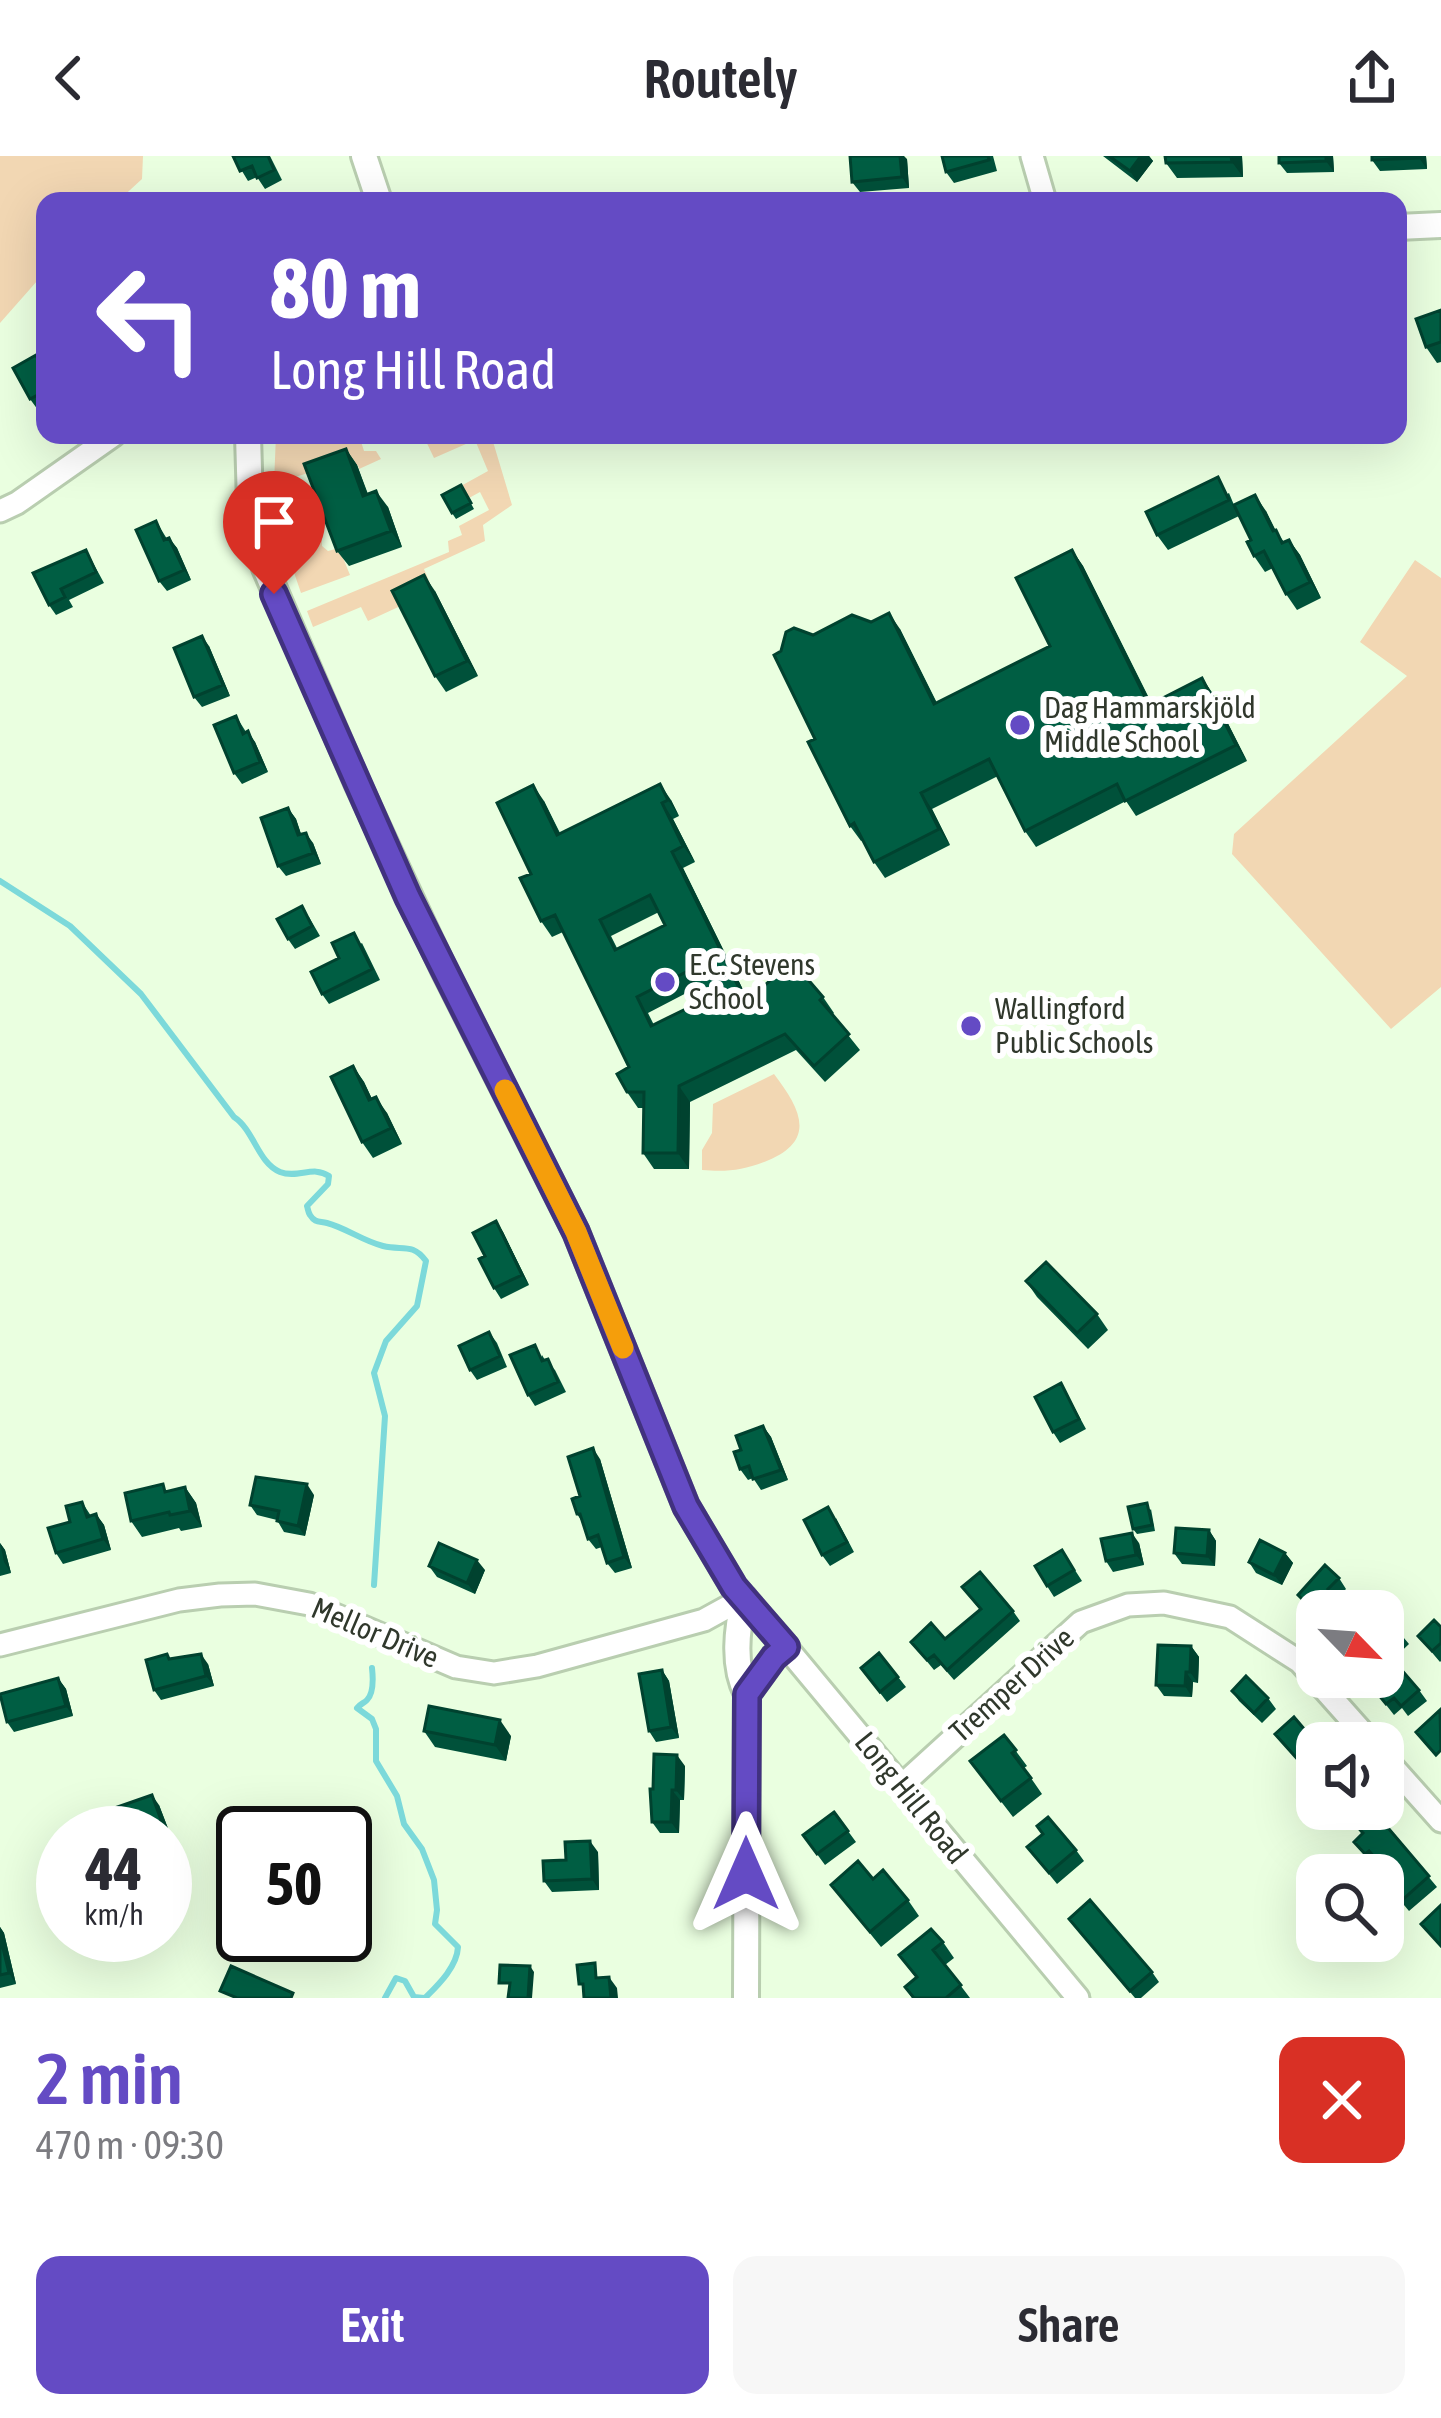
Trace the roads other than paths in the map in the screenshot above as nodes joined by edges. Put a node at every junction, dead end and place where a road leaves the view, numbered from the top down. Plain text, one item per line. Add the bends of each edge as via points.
1 (364, 156) edge
2 (1032, 156) edge
3 (376, 192) edge
4 (1042, 192) edge
5 (1441, 225) edge
6 (1407, 227) edge
7 (102, 444) edge
8 (248, 444) edge
9 (0, 511) edge
10 (744, 1598) junction
11 (0, 1645) edge
12 (786, 1647) junction
13 (747, 1694) junction
14 (1353, 1722) edge
15 (1404, 1780) edge
16 (901, 1786) junction
17 (1441, 1821) edge
18 (746, 1998) edge
19 (1078, 1998) edge

1 - 3 main road
2 - 4 street
5 - 6 main road
7 - 9 street
8 - 10 main road, Long Hill Road via 254,526 289,629 408,897 576,1232 686,1506
10 - 11 street, Mellor Drive via 704,1620 494,1672 456,1667 309,1604 255,1594 178,1600
10 - 12 main road, Long Hill Road
10 - 13 main road via 738,1637
12 - 13 main road
12 - 16 street, Long Hill Road
13 - 18 main road
14 - 16 street, Tremper Drive via 1300,1662 1230,1617 1164,1603 1128,1606 1082,1622
15 - 17 street
16 - 19 street, Long Hill Road

